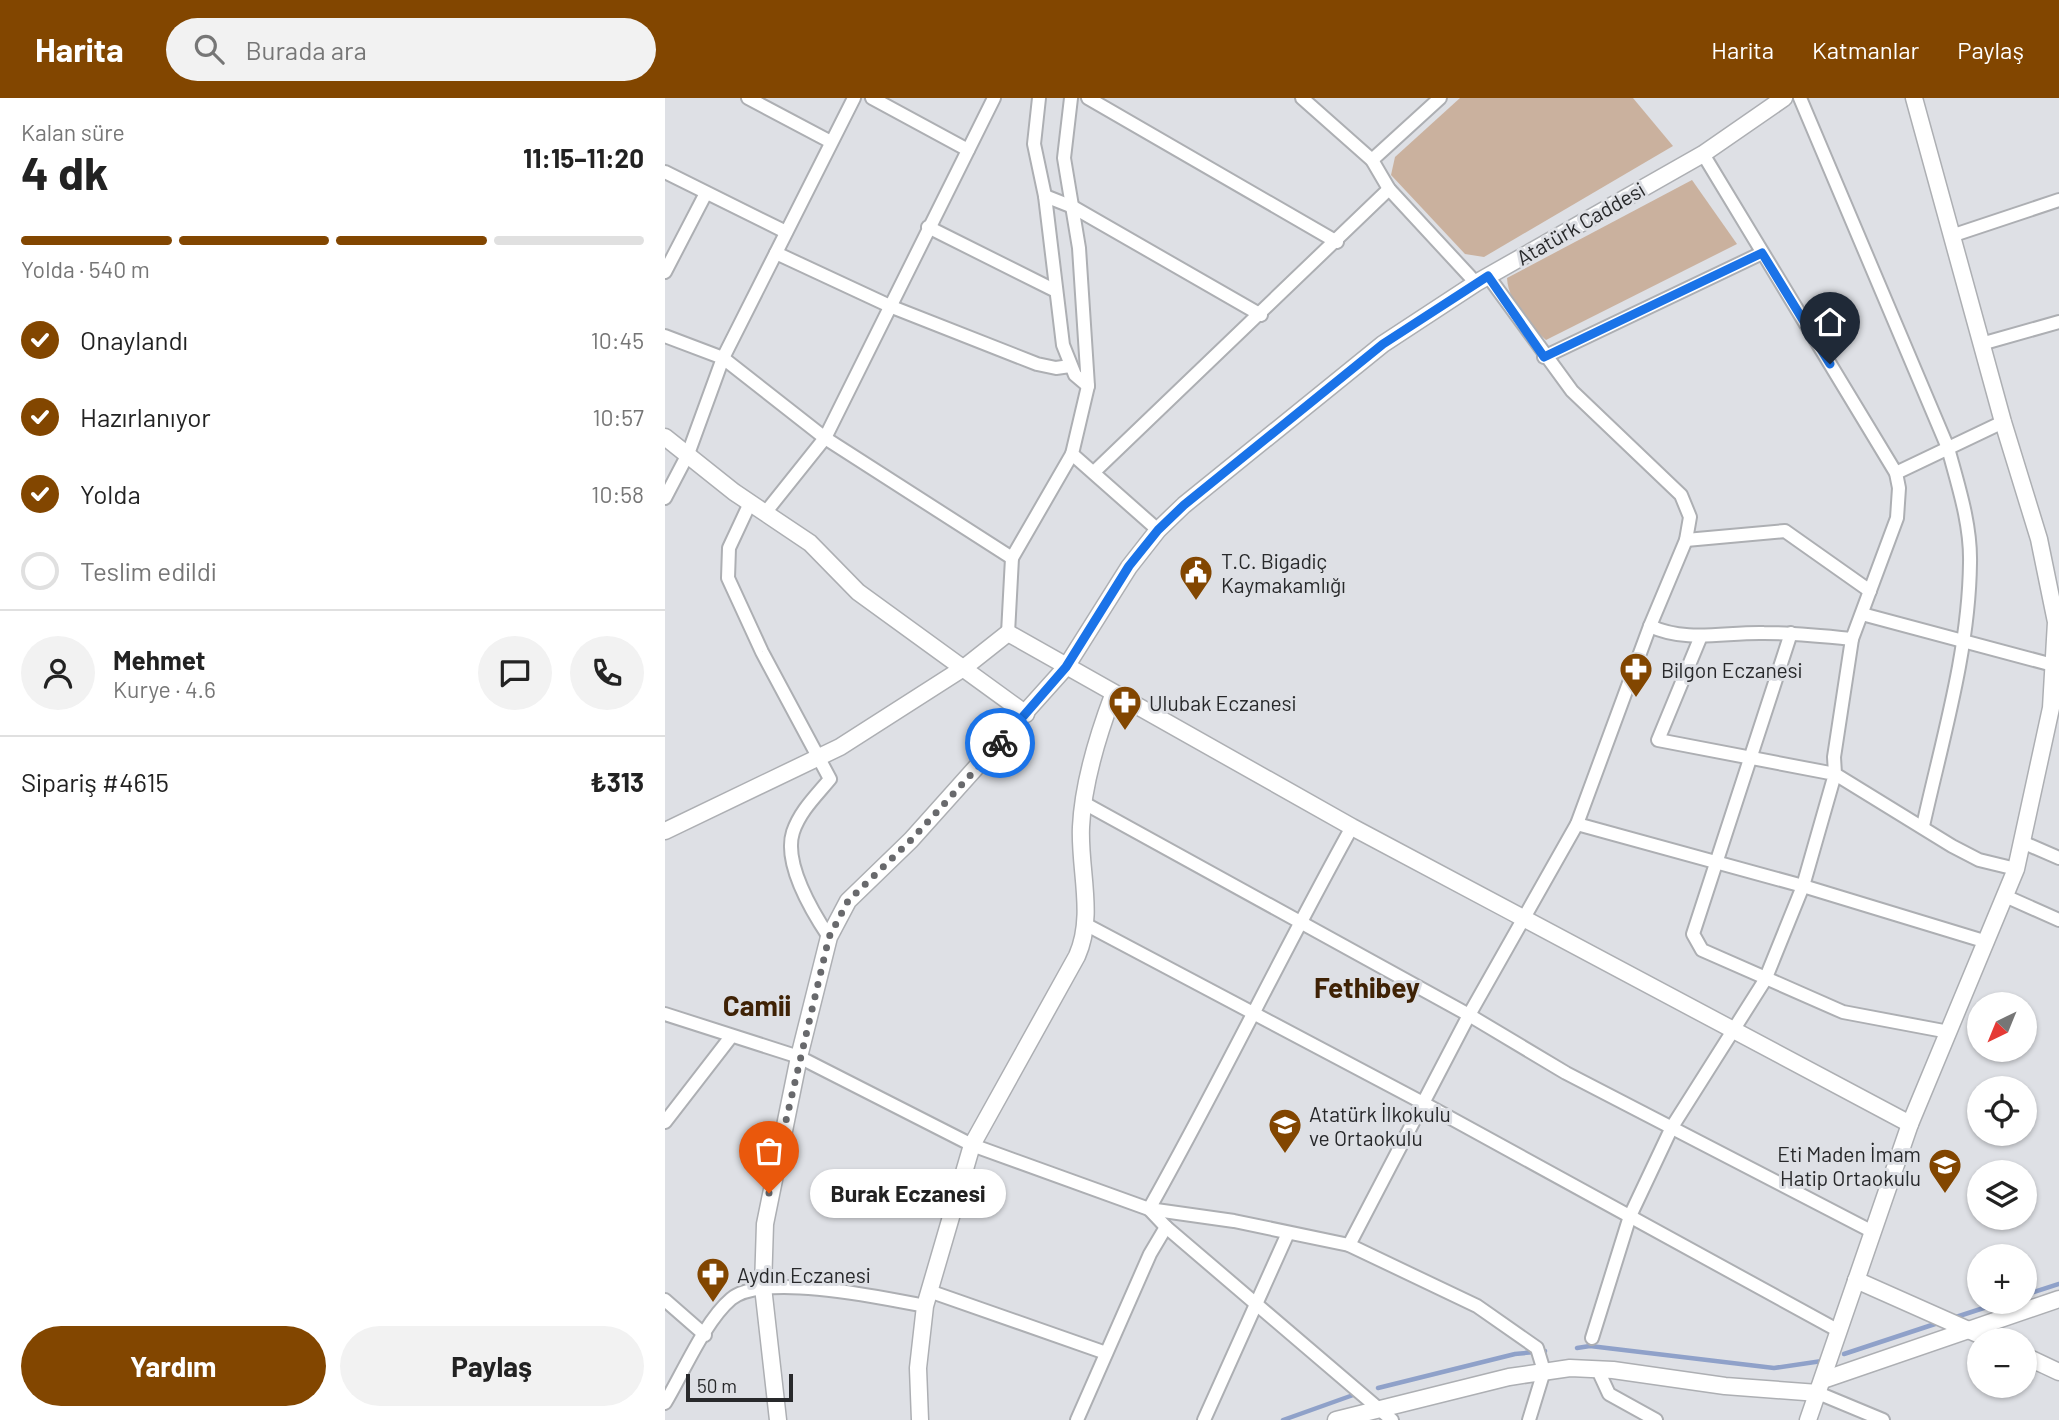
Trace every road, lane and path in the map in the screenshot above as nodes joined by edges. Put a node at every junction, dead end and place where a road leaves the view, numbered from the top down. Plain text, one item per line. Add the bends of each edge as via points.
1 (748, 98) edge
2 (854, 98) edge
3 (872, 98) edge
4 (994, 98) edge
5 (1039, 98) edge
6 (1071, 98) edge
7 (1088, 98) edge
8 (1302, 98) edge
9 (1440, 98) edge
10 (1784, 98) edge
11 (1800, 98) edge
12 (1914, 98) edge
13 (831, 142) junction
14 (968, 150) junction
15 (1703, 154) junction
16 (1372, 160) junction
17 (665, 172) edge
18 (1389, 189) junction
19 (706, 193) junction
20 (1045, 196) junction
21 (2059, 200) edge
22 (1073, 207) junction
23 (928, 227) junction
24 (786, 232) junction
25 (1951, 236) junction
26 (1337, 242) junction
27 (776, 253) junction
28 (1762, 253) junction
29 (665, 272) edge
30 (1482, 279) junction
31 (1056, 291) junction
32 (892, 307) junction
33 (1261, 315) junction
34 (2059, 322) edge
35 (665, 336) edge
36 (1981, 344) junction
37 (1544, 357) junction
38 (723, 358) junction
39 (1070, 366) junction
40 (1088, 386) junction
41 (2003, 422) junction
42 (665, 437) edge
43 (825, 439) junction
44 (1948, 448) junction
45 (688, 454) junction
46 (1072, 454) junction
47 (1094, 472) junction
48 (1896, 473) junction
49 (665, 498) edge
50 (750, 503) junction
51 (765, 513) junction
52 (1158, 530) junction
53 (1686, 540) junction
54 (1012, 558) junction
55 (2052, 572) edge
56 (1870, 592) junction
57 (1862, 614) junction
58 (1650, 626) junction
59 (1008, 633) junction
60 (1791, 633) junction
61 (1701, 636) junction
62 (1852, 639) junction
63 (1964, 643) junction
64 (2053, 664) junction
65 (965, 667) junction
66 (1066, 667) junction
67 (1114, 695) junction
68 (1026, 714) junction
69 (818, 759) junction
70 (1749, 759) junction
71 (1835, 774) junction
72 (1084, 803) junction
73 (1577, 824) junction
74 (1923, 826) junction
75 (1352, 827) junction
76 (665, 831) edge
77 (2022, 842) junction
78 (2059, 858) edge
79 (1716, 863) junction
80 (2017, 869) junction
81 (1803, 886) junction
82 (2005, 896) junction
83 (1522, 919) junction
84 (2059, 920) edge
85 (1085, 924) junction
86 (1298, 924) junction
87 (829, 937) junction
88 (1987, 942) junction
89 (1765, 980) junction
90 (1256, 1013) junction
91 (665, 1014) edge
92 (1469, 1015) junction
93 (1733, 1030) junction
94 (1949, 1032) junction
95 (730, 1038) junction
96 (799, 1057) junction
97 (1425, 1104) junction
98 (665, 1122) edge
99 (1910, 1124) junction
100 (1672, 1126) junction
101 (972, 1144) junction
102 (1149, 1209) junction
103 (1630, 1216) junction
104 (1166, 1227) junction
105 (1873, 1232) junction
106 (1288, 1233) junction
107 (1349, 1245) junction
108 (1856, 1280) junction
109 (763, 1287) junction
110 (927, 1299) junction
111 (2059, 1299) edge
112 (665, 1300) edge
113 (1257, 1302) junction
114 (1974, 1328) edge
115 (1967, 1330) edge
116 (1967, 1330) edge
117 (1839, 1331) junction
118 (705, 1335) junction
119 (1592, 1338) dead end
120 (1106, 1353) junction
121 (2037, 1362) edge
122 (1597, 1368) junction
123 (1544, 1371) junction
124 (2059, 1372) edge
125 (1821, 1387) junction
126 (665, 1404) edge
127 (1378, 1409) junction
128 (778, 1420) edge
129 (920, 1420) edge
130 (1077, 1420) edge
131 (1204, 1420) edge
132 (1336, 1420) edge
133 (1392, 1420) edge
134 (1529, 1420) edge
135 (1655, 1420) edge
136 (1808, 1420) edge
137 (1883, 1420) edge

1 - 13 street
2 - 13 street
3 - 14 street
4 - 14 street
5 - 20 street via 1034,144
6 - 22 street via 1064,159
7 - 26 street
8 - 16 street
9 - 16 street
10 - 15 street, Atatürk Caddesi
11 - 44 street
12 - 25 street
13 - 24 street
14 - 23 street
15 - 28 street
15 - 30 street, Atatürk Caddesi
16 - 18 street
17 - 19 street
18 - 26 street
18 - 30 street
19 - 24 street
19 - 29 street
20 - 22 street
20 - 31 street
21 - 25 street
22 - 33 street
22 - 40 street
23 - 31 street
23 - 32 street
24 - 27 street
25 - 36 street
26 - 33 street
27 - 32 street
27 - 38 street
28 - 37 street
28 - 48 street
30 - 37 street
30 - 52 street, Atatürk Caddesi via 1383,344
31 - 39 street
32 - 39 street via 1037,364
32 - 43 street
33 - 47 street
34 - 36 street
35 - 38 street
36 - 41 street
37 - 53 street via 1572,391 1681,495 1690,517
38 - 43 street
38 - 45 street
39 - 40 street
40 - 46 street
41 - 44 street
41 - 55 street
42 - 45 street
43 - 51 street
43 - 54 street
44 - 48 street
44 - 63 street via 1964,505 1970,562
45 - 49 street
45 - 50 street
46 - 47 street
46 - 54 street
47 - 52 street
48 - 56 street via 1897,518
50 - 51 street
50 - 69 street via 729,548 728,578
51 - 65 street via 810,544 859,592
52 - 66 street, Atatürk Caddesi via 1129,566
53 - 56 street via 1785,531
53 - 58 street
54 - 59 street
55 - 64 street
56 - 57 street
57 - 62 street
57 - 63 street
58 - 61 street
58 - 73 street
59 - 65 street
59 - 66 street
60 - 61 street
60 - 62 street
60 - 70 street
61 - 70 street via 1658,740
62 - 71 street
63 - 64 street
63 - 74 street
64 - 77 street via 2051,708
65 - 68 street
65 - 69 street
66 - 67 street
66 - 68 street, Atatürk Caddesi
67 - 72 street via 1101,726
67 - 75 street
68 - 87 street, Atatürk Caddesi via 911,840 848,901
69 - 76 street
69 - 87 street via 830,779 803,811 792,835 795,868 810,908
70 - 71 street
70 - 79 street
71 - 74 street
71 - 81 street
72 - 85 street
72 - 86 street
73 - 79 street
73 - 83 street
74 - 80 street via 1979,860
75 - 83 street
75 - 86 street
77 - 78 street
77 - 80 street
79 - 81 street
79 - 89 street via 1693,934 1696,944
80 - 82 street
81 - 88 street
81 - 89 street
82 - 84 street
82 - 88 street
83 - 92 street
83 - 93 street
85 - 90 street
85 - 101 street via 1077,956
86 - 90 street
86 - 92 street
87 - 96 street, Atatürk Caddesi
88 - 94 street
89 - 93 street
89 - 94 street via 1843,1012
90 - 97 street
90 - 102 street
91 - 95 street
92 - 97 street
92 - 100 street via 1566,1073
93 - 99 street
93 - 100 street
94 - 99 street
95 - 96 street
95 - 98 street
96 - 101 street
96 - 109 street, Atatürk Caddesi via 766,1213
97 - 103 street
97 - 107 street
99 - 105 street
100 - 103 street
100 - 105 street
101 - 102 street
101 - 110 street
102 - 104 street
102 - 106 street
103 - 117 street
103 - 119 street
104 - 113 street
104 - 120 street
105 - 108 street
106 - 107 street
106 - 113 street
107 - 123 street via 1477,1306 1537,1348
108 - 115 street
108 - 117 street
109 - 110 street
109 - 118 street via 730,1300
109 - 128 street, Atatürk Caddesi
110 - 120 street
110 - 129 street via 918,1368
111 - 114 street
112 - 118 street
113 - 127 street
113 - 131 street
116 - 125 street
117 - 125 street
118 - 126 street
120 - 130 street
121 - 124 street
122 - 123 street
122 - 125 street via 1725,1386
122 - 135 street via 1609,1394
123 - 127 street
123 - 134 street
125 - 136 street
125 - 137 street
127 - 132 street
127 - 133 street

